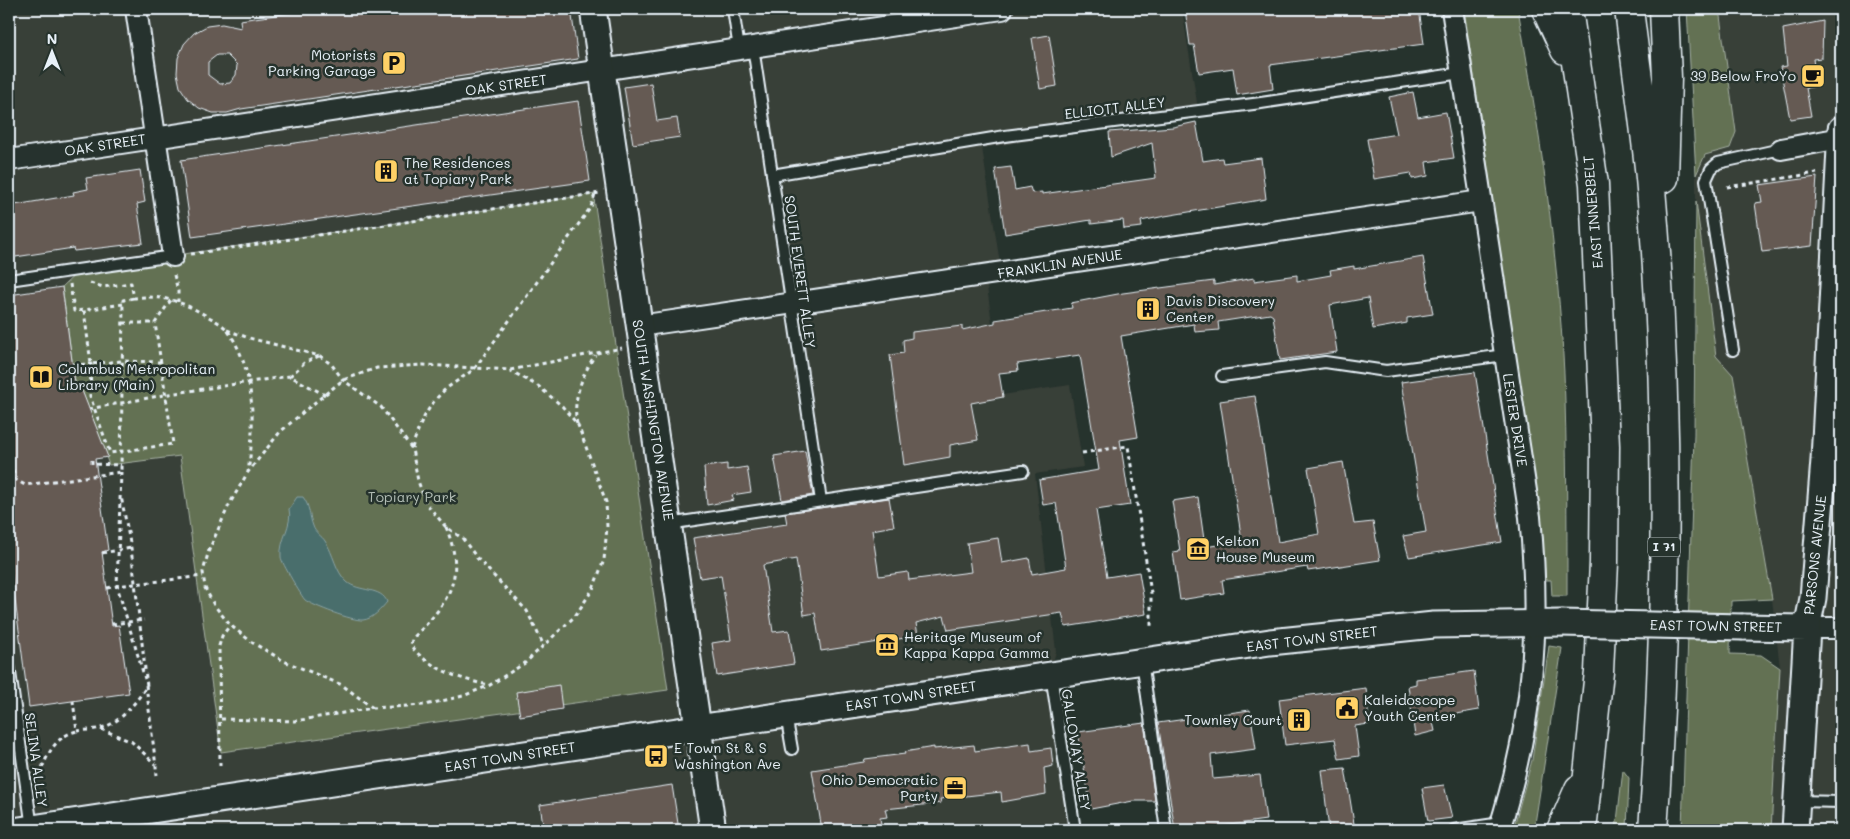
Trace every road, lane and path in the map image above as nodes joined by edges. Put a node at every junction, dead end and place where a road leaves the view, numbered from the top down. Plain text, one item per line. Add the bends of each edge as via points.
1 (136, 9) edge
2 (593, 9) edge
3 (733, 9) edge
4 (1002, 9) edge
5 (1452, 9) edge
6 (1546, 9) edge
7 (1568, 9) edge
8 (1629, 9) edge
9 (1664, 9) edge
10 (746, 48) junction
11 (602, 71) junction
12 (1461, 73) junction
13 (1577, 75) junction
14 (1841, 129) edge
15 (155, 138) junction
16 (1841, 138) edge
17 (1781, 149) joint
18 (9, 160) edge
19 (1820, 173) dead end
20 (772, 175) junction
21 (1727, 186) dead end
22 (606, 192) junction
23 (1481, 201) junction
24 (172, 263) junction
25 (9, 280) edge
26 (77, 282) dead end
27 (84, 282) dead end
28 (1837, 289) edge
29 (134, 298) junction
30 (171, 300) junction
31 (178, 302) junction
32 (123, 304) junction
33 (791, 304) junction
34 (84, 310) junction
35 (1660, 314) junction
36 (123, 323) junction
37 (155, 323) junction
38 (227, 330) junction
39 (640, 336) junction
40 (1733, 350) dead end
41 (595, 354) junction
42 (1505, 355) junction
43 (320, 356) junction
44 (121, 361) junction
45 (161, 362) junction
46 (92, 364) junction
47 (72, 365) dead end
48 (475, 368) junction
49 (510, 370) junction
50 (290, 376) junction
51 (1222, 376) dead end
52 (343, 380) junction
53 (247, 382) junction
54 (166, 394) junction
55 (325, 395) junction
56 (121, 403) junction
57 (95, 408) junction
58 (89, 409) dead end
59 (578, 425) junction
60 (412, 449) junction
61 (121, 451) junction
62 (1082, 452) dead end
63 (92, 460) dead end
64 (1833, 460) edge
65 (121, 465) junction
66 (13, 470) dead end
67 (1023, 471) dead end
68 (121, 472) junction
69 (248, 472) junction
70 (121, 496) junction
71 (821, 501) junction
72 (668, 524) junction
73 (445, 526) junction
74 (131, 548) junction
75 (118, 550) junction
76 (102, 553) dead end
77 (203, 576) junction
78 (135, 584) junction
79 (117, 586) junction
80 (107, 588) dead end
81 (142, 620) junction
82 (128, 622) junction
83 (1535, 622) junction
84 (112, 624) dead end
85 (230, 625) junction
86 (1151, 626) dead end
87 (1807, 628) junction
88 (1841, 628) edge
89 (544, 646) junction
90 (1142, 661) junction
91 (9, 665) edge
92 (1051, 674) junction
93 (490, 685) junction
94 (147, 686) junction
95 (73, 701) dead end
96 (373, 708) junction
97 (786, 715) junction
98 (221, 719) junction
99 (100, 729) junction
100 (698, 729) junction
101 (77, 731) junction
102 (792, 749) dead end
103 (156, 765) junction
104 (220, 766) dead end
105 (1588, 767) junction
106 (157, 776) dead end
107 (38, 778) dead end
108 (1797, 801) junction
109 (1841, 802) edge
110 (1500, 827) edge
111 (26, 829) edge
112 (713, 830) edge
113 (1075, 830) edge
114 (1166, 830) edge
115 (1454, 830) edge
116 (1561, 830) edge
117 (1582, 830) edge
118 (1653, 830) edge
119 (1795, 830) edge

1 - 15 street
2 - 11 street, SOUTH WASHINGTON AVENUE
3 - 10 lane, SOUTH EVERETT ALLEY
4 - 10 street, OAK STREET
5 - 12 street, LESTER DRIVE
6 - 13 highway
7 - 13 highway, EAST INNERBELT
8 - 35 highway, I 71 via 1651,189
9 - 35 highway via 1667,78
10 - 11 street, OAK STREET
10 - 20 lane, SOUTH EVERETT ALLEY
11 - 15 street, OAK STREET
11 - 22 street, SOUTH WASHINGTON AVENUE
12 - 20 lane, ELLIOTT ALLEY via 1005,136
12 - 23 street, LESTER DRIVE
13 - 105 highway, EAST INNERBELT via 1594,184 1603,387 1604,562 1599,672
14 - 16 street, PARSONS AVENUE
15 - 18 street, OAK STREET
15 - 24 street
16 - 17 street
16 - 28 street, PARSONS AVENUE
17 - 40 lane via 1718,163 1706,180
19 - 21 path
20 - 33 lane, SOUTH EVERETT ALLEY
22 - 24 path
22 - 39 street, SOUTH WASHINGTON AVENUE
22 - 48 path via 591,207
23 - 33 street, FRANKLIN AVENUE
23 - 42 street, LESTER DRIVE
24 - 25 lane
24 - 31 path
26 - 34 path via 70,283 74,311
27 - 29 path via 103,287 131,283
28 - 64 street, PARSONS AVENUE
29 - 30 path
29 - 32 path via 123,300
30 - 31 path
30 - 37 path
31 - 38 path via 206,315
32 - 34 path
32 - 36 path
33 - 39 street, FRANKLIN AVENUE
33 - 71 lane, SOUTH EVERETT ALLEY
34 - 46 path
35 - 118 highway, I 71 via 1666,488 1660,719
36 - 37 path
36 - 44 path
37 - 45 path
38 - 43 path
38 - 53 path via 243,362
39 - 41 path
39 - 72 street, SOUTH WASHINGTON AVENUE
41 - 49 path
41 - 59 path via 582,376 578,392 575,413
42 - 51 lane via 1386,371 1326,362
42 - 83 street, LESTER DRIVE via 1530,517 1536,576
43 - 50 path via 304,363
43 - 52 path
44 - 45 path
44 - 46 path
44 - 56 path
45 - 54 path
46 - 47 path
46 - 57 path via 90,396
48 - 49 path
48 - 52 path via 424,365 377,368
48 - 60 path via 464,379 447,388 429,407 418,427
49 - 59 path via 544,391
50 - 53 path
50 - 55 path
52 - 55 path
52 - 60 path via 381,407
53 - 54 path
53 - 69 path via 253,440
54 - 56 path
54 - 61 path via 174,444
55 - 69 path via 280,432
56 - 57 path
56 - 61 path
57 - 58 path
57 - 61 path via 110,452
59 - 89 path via 606,502 604,560 593,589 575,616
60 - 73 path via 426,503
61 - 65 path
62 - 86 path via 1128,446 1151,593
63 - 65 path via 92,464
64 - 87 street, PARSONS AVENUE
65 - 68 path
66 - 68 path via 16,480 25,485
67 - 71 lane
68 - 70 path
69 - 77 path via 209,550
70 - 74 path
70 - 75 path
71 - 72 lane
72 - 100 street, SOUTH WASHINGTON AVENUE
73 - 89 path via 463,539 527,610
73 - 93 path via 455,555 455,576 445,601 412,639 412,646 449,674
74 - 75 path
74 - 78 path
75 - 76 path
75 - 79 path
77 - 78 path
77 - 85 path via 214,605
78 - 79 path
78 - 81 path
79 - 80 path
79 - 82 path
81 - 82 path
81 - 94 path
82 - 84 path
82 - 94 path
83 - 87 street, EAST TOWN STREET, bridge
83 - 90 street, EAST TOWN STREET via 1434,625 1270,642
83 - 110 street, LESTER DRIVE via 1527,719 1516,774
85 - 96 path via 284,661 342,685
85 - 98 path via 219,646
87 - 88 street
87 - 108 street, PARSONS AVENUE
89 - 93 path via 525,663
90 - 92 street, EAST TOWN STREET
90 - 114 lane
91 - 111 lane, SELINA ALLEY
92 - 97 street, EAST TOWN STREET
92 - 113 lane, GALLOWAY ALLEY
93 - 96 path via 463,696 425,705
94 - 99 path via 127,712
94 - 103 path
95 - 101 path
96 - 98 path via 295,720
97 - 100 street, EAST TOWN STREET
97 - 102 lane
98 - 104 path
99 - 101 path
99 - 103 path via 132,742
100 - 111 street, EAST TOWN STREET
100 - 112 street, SOUTH WASHINGTON AVENUE
101 - 107 path via 60,737 53,745
103 - 106 path
105 - 116 highway
105 - 117 highway
108 - 109 lane
108 - 119 street, PARSONS AVENUE
110 - 115 lane

